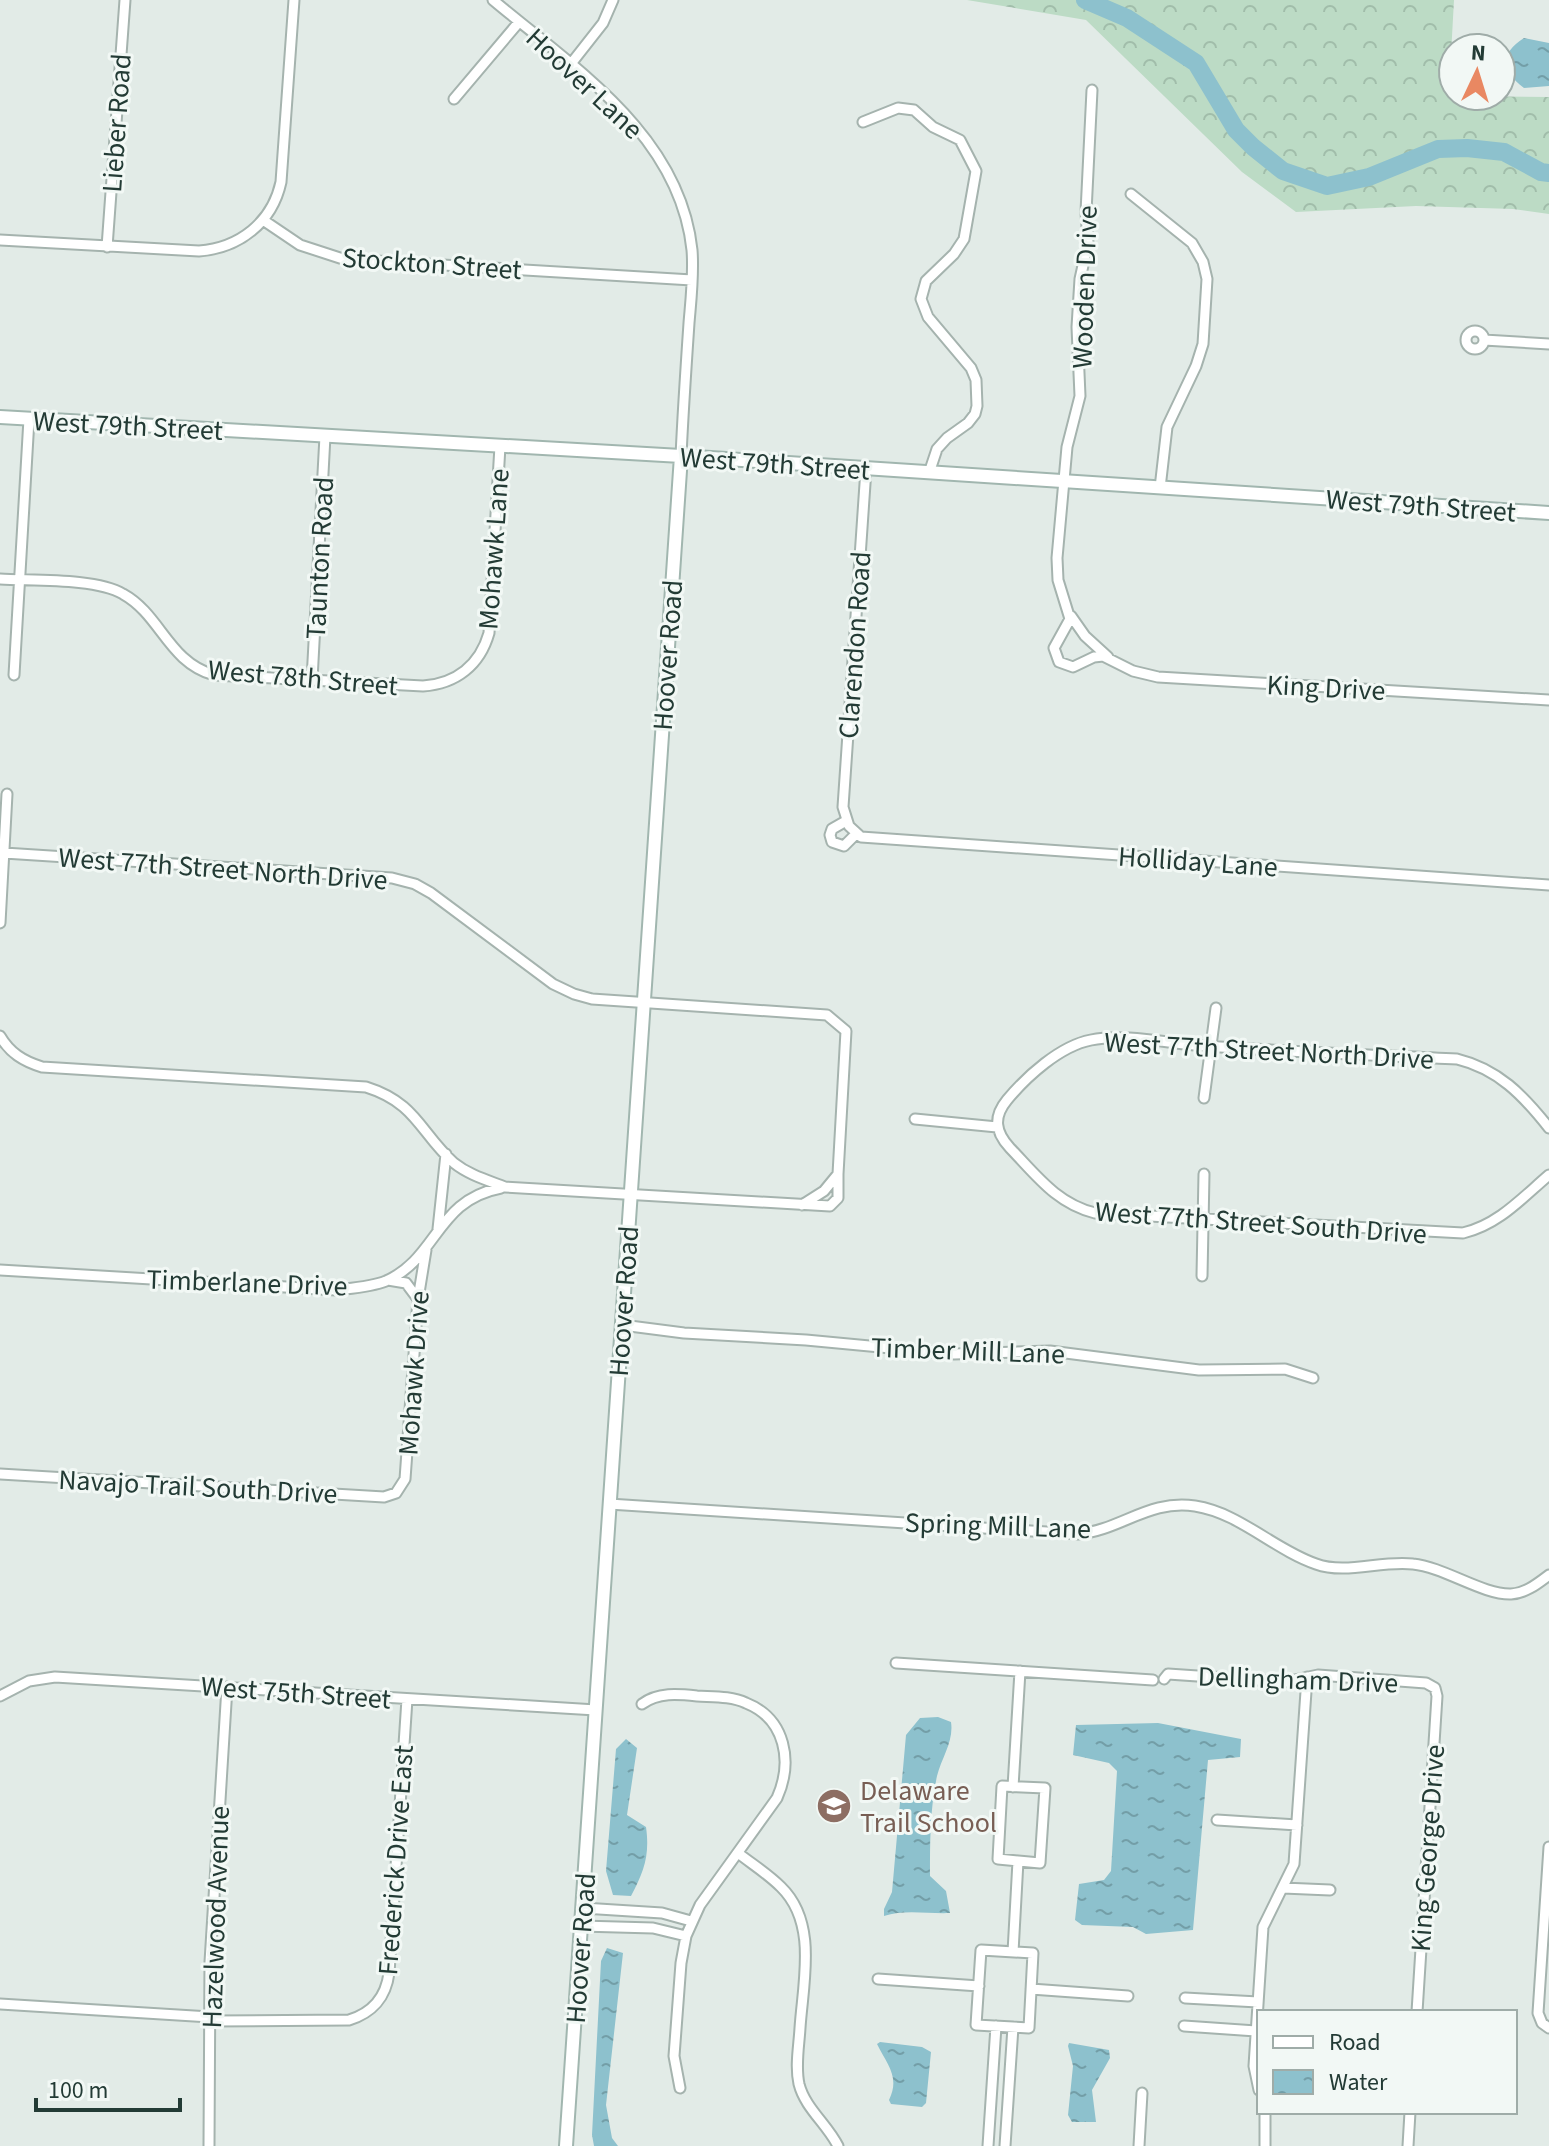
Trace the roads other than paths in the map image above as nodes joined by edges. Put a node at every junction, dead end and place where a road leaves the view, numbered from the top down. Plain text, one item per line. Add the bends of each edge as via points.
1 (125, 0) edge
2 (294, 0) edge
3 (493, 0) edge
4 (613, 0) edge
5 (519, 22) junction
6 (570, 65) junction
7 (1092, 90) dead end
8 (454, 99) dead end
9 (863, 122) dead end
10 (1131, 194) dead end
11 (263, 220) junction
12 (0, 240) edge
13 (107, 247) junction
14 (692, 280) junction
15 (1484, 340) dead end
16 (1549, 344) edge
17 (0, 417) edge
18 (29, 419) junction
19 (325, 436) junction
20 (500, 446) junction
21 (681, 456) junction
22 (866, 469) junction
23 (929, 473) junction
24 (1063, 481) junction
25 (1160, 488) junction
26 (1549, 513) edge
27 (0, 579) edge
28 (19, 580) junction
29 (1069, 613) junction
30 (1108, 657) junction
31 (14, 675) dead end
32 (312, 680) junction
33 (448, 682) joint
34 (1549, 700) edge
35 (7, 794) dead end
36 (850, 828) junction
37 (4, 853) junction
38 (1549, 885) edge
39 (0, 923) edge
40 (644, 1001) junction
41 (1216, 1008) dead end
42 (0, 1036) edge
43 (1211, 1047) junction
44 (1204, 1098) dead end
45 (915, 1119) dead end
46 (997, 1124) junction
47 (1549, 1128) edge
48 (446, 1154) junction
49 (838, 1174) junction
50 (1204, 1174) dead end
51 (1549, 1175) edge
52 (505, 1187) junction
53 (631, 1193) junction
54 (802, 1205) junction
55 (1204, 1219) junction
56 (438, 1229) junction
57 (426, 1250) junction
58 (0, 1270) edge
59 (1202, 1276) dead end
60 (388, 1280) junction
61 (418, 1299) junction
62 (622, 1325) junction
63 (1313, 1378) dead end
64 (0, 1474) edge
65 (396, 1493) joint
66 (609, 1504) junction
67 (1549, 1575) edge
68 (896, 1663) dead end
69 (1020, 1671) junction
70 (1307, 1677) junction
71 (1434, 1686) joint
72 (227, 1687) junction
73 (0, 1696) edge
74 (407, 1699) junction
75 (642, 1704) dead end
76 (596, 1710) junction
77 (1013, 1787) junction
78 (1217, 1820) dead end
79 (1297, 1825) junction
80 (1549, 1847) edge
81 (738, 1853) junction
82 (1018, 1861) junction
83 (1283, 1888) junction
84 (1330, 1890) dead end
85 (583, 1908) junction
86 (691, 1921) junction
87 (581, 1926) junction
88 (686, 1936) junction
89 (1013, 1952) junction
90 (878, 1979) dead end
91 (979, 1986) junction
92 (1031, 1989) junction
93 (1128, 1996) dead end
94 (1185, 1998) dead end
95 (1258, 2002) junction
96 (0, 2004) edge
97 (1257, 2010) edge
98 (1417, 2010) edge
99 (1257, 2016) edge
100 (210, 2019) junction
101 (1545, 2025) edge
102 (996, 2026) junction
103 (1184, 2026) dead end
104 (1013, 2027) junction
105 (1256, 2031) junction
106 (1257, 2082) edge
107 (680, 2088) dead end
108 (1142, 2093) dead end
109 (1265, 2114) edge
110 (1410, 2114) edge
111 (209, 2146) edge
112 (566, 2146) edge
113 (838, 2146) edge
114 (988, 2146) edge
115 (1005, 2146) edge
116 (1139, 2146) edge
117 (1265, 2146) edge
118 (1408, 2146) edge

1 - 13 street, Lieber Road
2 - 11 street via 282,177
3 - 5 street, Hoover Lane
4 - 6 street via 603,23
5 - 6 street, Hoover Lane
5 - 8 street
6 - 14 street, Hoover Lane via 627,115 661,161 688,227
7 - 24 street, Wooden Drive via 1088,250 1077,327 1080,396
9 - 23 street via 898,108 914,110 960,140 976,171 964,239 926,281 921,299 928,317 971,368 977,406 968,423 937,449
10 - 25 street via 1186,237 1207,274 1203,344 1167,427
11 - 13 street via 243,238 213,250
11 - 14 street, Stockton Street via 300,245 343,259
12 - 13 street
14 - 21 street, Hoover Lane
15 - 16 street
17 - 18 street, West 79th Street
18 - 19 street, West 79th Street
18 - 28 street
19 - 20 street, West 79th Street
19 - 32 street, Taunton Road
20 - 21 street, West 79th Street
20 - 33 street, Mohawk Lane via 489,633 476,661
21 - 22 street, West 79th Street
21 - 40 street, Hoover Road
22 - 23 street, West 79th Street
22 - 36 street, Clarendon Road via 843,807
23 - 24 street, West 79th Street
24 - 25 street, West 79th Street
24 - 29 street, King Drive via 1057,571
25 - 26 street, West 79th Street
27 - 28 street, West 78th Street
28 - 31 street
28 - 32 street, West 78th Street via 101,586 122,593 140,606 182,658 210,674
29 - 30 street, King Drive
29 - 30 street via 1069,624 1055,646 1059,662 1073,667
30 - 34 street, King Drive via 1158,677
32 - 33 street, West 78th Street via 423,686
35 - 37 street
36 - 36 street via 835,826 832,842 841,847 850,842
36 - 38 street, Holliday Lane via 866,839
37 - 39 street
37 - 40 street, West 77th Street North Drive via 392,878 431,893 561,989 592,999
40 - 49 street, West 77th Street North Drive via 832,1018 846,1031
40 - 53 street, Hoover Road
41 - 43 street
42 - 48 street via 10,1051 42,1067 366,1087 409,1110
43 - 44 street
43 - 46 street, West 77th Street North Drive via 1110,1038 1084,1042 1023,1083 1002,1106
43 - 47 street, West 77th Street North Drive via 1472,1063 1508,1083
45 - 46 street
46 - 55 street, West 77th Street South Drive via 1005,1143 1050,1191 1073,1206 1095,1213
48 - 52 street via 466,1170
48 - 56 street
49 - 54 street
49 - 54 street via 836,1203
50 - 55 street
51 - 55 street, West 77th Street South Drive via 1498,1219 1463,1233
52 - 53 street
52 - 56 street, Timberlane Drive via 464,1202
53 - 54 street
53 - 62 street, Hoover Road
55 - 59 street
56 - 57 street, Timberlane Drive
57 - 60 street, Timberlane Drive
57 - 61 street, Mohawk Drive
58 - 60 street, Timberlane Drive via 336,1290
60 - 61 street via 406,1283
61 - 65 street, Mohawk Drive via 405,1479
62 - 63 street, Timber Mill Lane via 954,1354 1050,1351 1199,1370 1276,1368
62 - 66 street, Hoover Road
64 - 65 street, Navajo Trail South Drive via 384,1497
66 - 67 street, Spring Mill Lane via 1078,1534 1108,1528 1153,1508 1179,1505 1225,1514 1324,1567 1416,1564 1510,1594 1532,1588
66 - 76 street, Hoover Road
68 - 69 street, Dellingham Drive
69 - 70 street, Dellingham Drive via 1285,1682
69 - 77 street
70 - 71 street, Dellingham Drive
70 - 79 street
71 - 98 street, King George Drive
72 - 73 street, West 75th Street via 55,1677 29,1681
72 - 74 street, West 75th Street
72 - 100 street, Hazelwood Avenue
74 - 76 street, West 75th Street
74 - 100 street, Frederick Drive East via 387,1985 379,2001 349,2020
75 - 81 street via 675,1694 734,1699 759,1710 777,1729 786,1755 784,1781
76 - 85 street, Hoover Road
77 - 82 street via 1002,1786 998,1859
77 - 82 street via 1045,1788 1040,1863
78 - 79 street
79 - 83 street via 1293,1870
80 - 101 street via 1538,2013
81 - 86 street
81 - 113 street via 783,1888 799,1914 805,1952 797,2074 806,2100
82 - 89 street
83 - 84 street
83 - 95 street via 1263,1927
85 - 86 street via 662,1913
85 - 87 street, Hoover Road
86 - 88 street
87 - 88 street via 653,1928
87 - 112 street, Hoover Road
88 - 107 street via 674,2056
89 - 91 street via 981,1950
89 - 92 street via 1033,1953
90 - 91 street
91 - 102 street via 976,2025
92 - 93 street
92 - 104 street via 1029,2028
94 - 95 street
95 - 97 street
96 - 100 street, Frederick Drive East
99 - 105 street
100 - 111 street, Hazelwood Avenue
102 - 104 street
102 - 114 street
103 - 105 street
104 - 115 street
105 - 106 street
108 - 116 street
109 - 117 street
110 - 118 street

